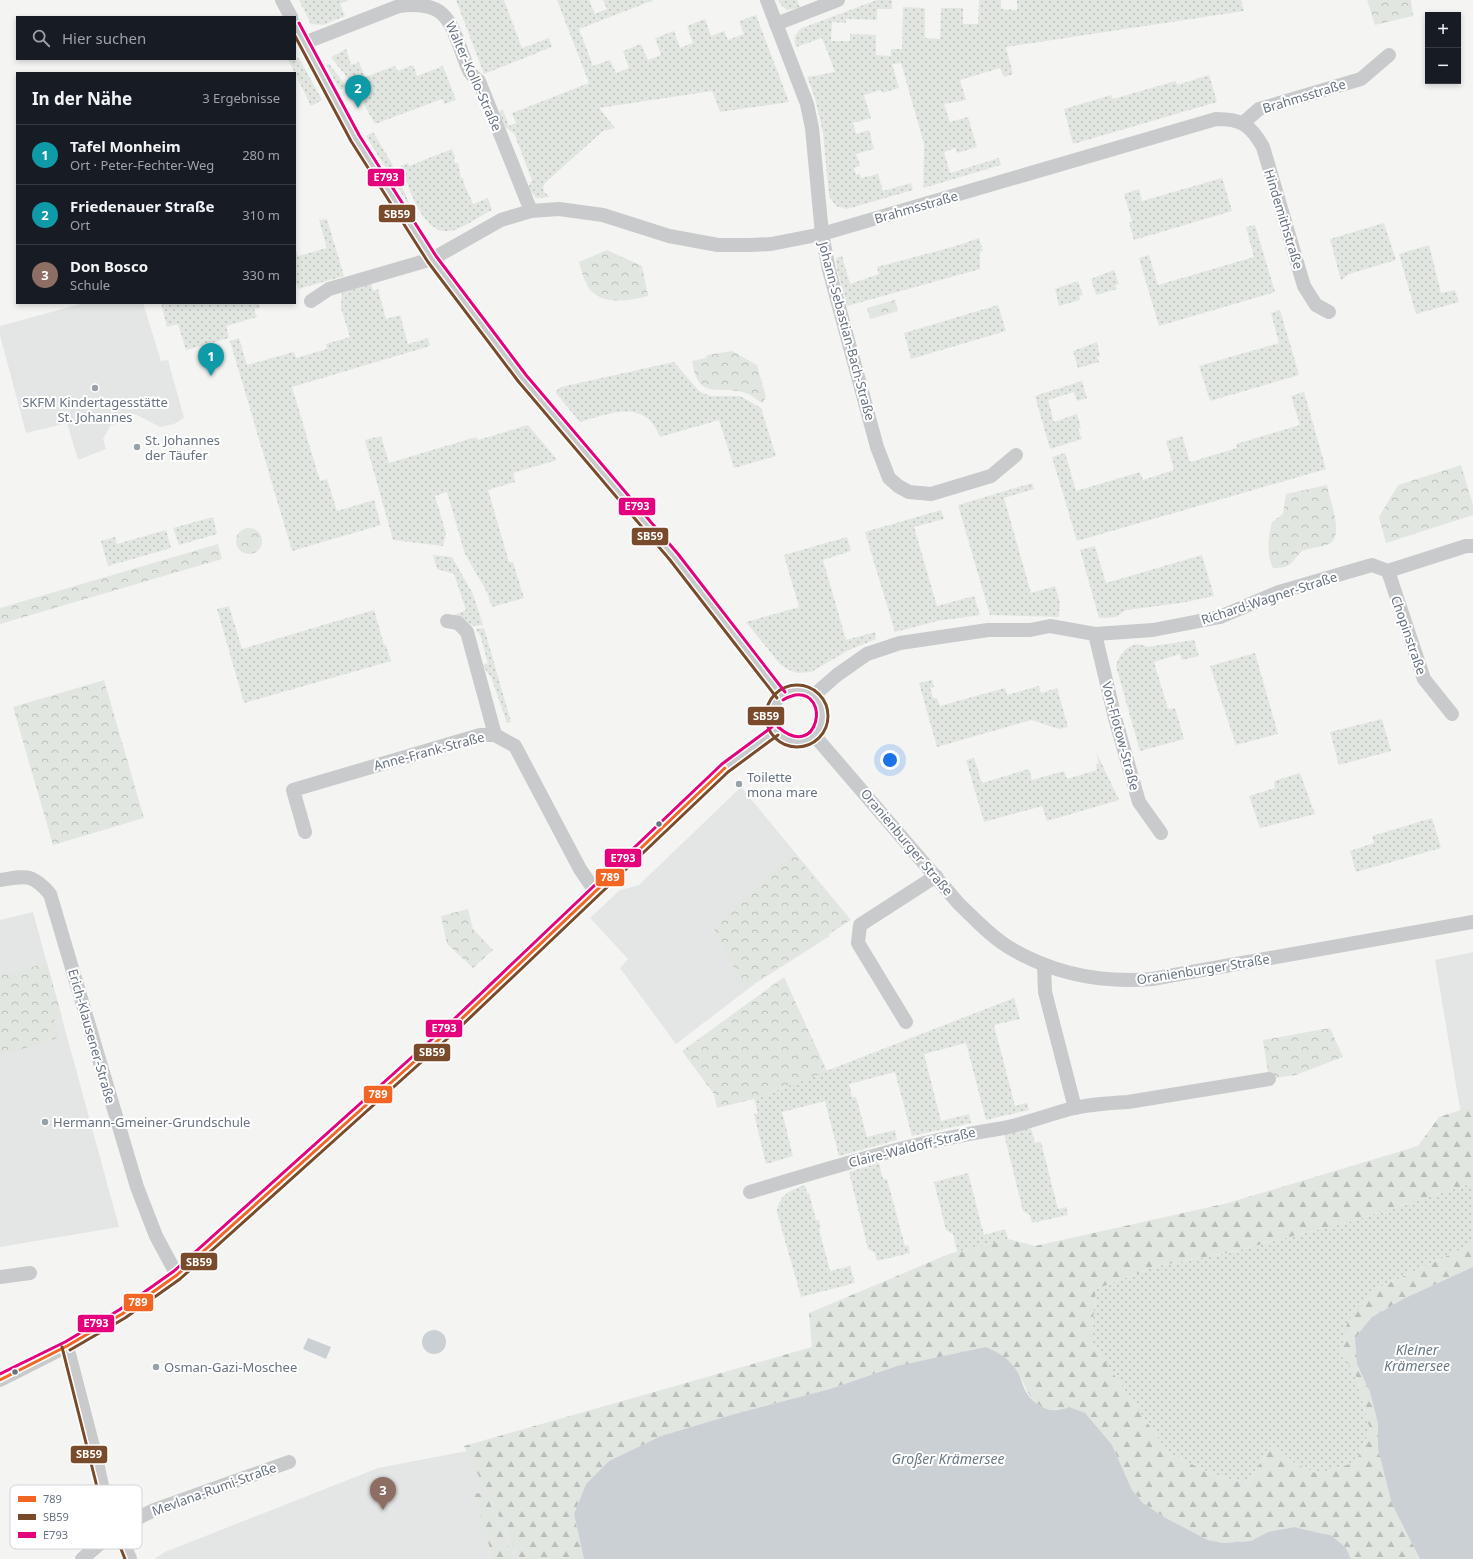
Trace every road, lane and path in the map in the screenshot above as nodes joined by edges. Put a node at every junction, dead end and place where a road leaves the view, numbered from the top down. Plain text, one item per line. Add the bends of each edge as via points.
1 (282, 0) edge
2 (766, 0) edge
3 (838, 0) edge
4 (290, 16) edge
5 (776, 24) junction
6 (296, 27) edge
7 (304, 43) junction
8 (1389, 55) dead end
9 (1243, 123) junction
10 (531, 211) junction
11 (822, 234) junction
12 (432, 260) junction
13 (311, 301) dead end
14 (1329, 312) dead end
15 (1016, 455) dead end
16 (1473, 546) edge
17 (1388, 571) junction
18 (447, 622) dead end
19 (1095, 634) junction
20 (781, 695) junction
21 (814, 696) junction
22 (1452, 714) dead end
23 (775, 731) junction
24 (495, 735) junction
25 (814, 735) junction
26 (305, 832) dead end
27 (1161, 833) dead end
28 (936, 876) junction
29 (0, 880) edge
30 (595, 891) junction
31 (1473, 922) edge
32 (1044, 965) junction
33 (906, 1022) dead end
34 (1269, 1079) dead end
35 (1075, 1108) junction
36 (750, 1192) dead end
37 (30, 1273) dead end
38 (177, 1276) junction
39 (0, 1277) edge
40 (67, 1346) junction
41 (0, 1380) edge
42 (289, 1462) dead end
43 (102, 1485) edge
44 (142, 1516) edge
45 (94, 1549) edge
46 (126, 1549) edge
47 (82, 1559) edge
48 (130, 1559) edge

1 - 4 street
2 - 5 street, Johann-Sebastian-Bach-Straße
3 - 5 street
5 - 11 street, Johann-Sebastian-Bach-Straße via 807,104 812,128
6 - 7 street
7 - 10 street, Walter-Kollo-Straße via 399,6 429,6 445,14 471,75 479,81
7 - 12 street via 355,138
8 - 9 street, Brahmsstraße via 1361,79 1259,109
9 - 11 street, Brahmsstraße via 1216,119
9 - 14 street, Hindemithstraße via 1255,133 1262,147 1304,286 1316,305
10 - 11 street, Brahmsstraße via 558,209 603,215 669,236 718,244 771,244
10 - 12 street, Brahmsstraße via 501,220
11 - 15 street, Johann-Sebastian-Bach-Straße via 831,277 877,447 889,478 903,489 915,494 931,494 991,476
12 - 13 street, Brahmsstraße via 329,288
12 - 20 street via 522,378 674,557
16 - 17 street
17 - 19 street, Richard-Wagner-Straße via 1372,565 1280,592 1247,607 1208,620 1153,630
17 - 22 street, Chopinstraße via 1424,679
18 - 24 street via 458,623 466,632
19 - 21 street, Richard-Wagner-Straße via 1050,626 1030,630 988,630 900,643 867,654 837,675
19 - 27 street, Von-Flotow-Straße via 1139,802
20 - 21 street via 794,690 808,692
20 - 23 street via 776,699 771,712
21 - 25 street via 823,715
23 - 25 street via 782,737 794,741 807,740
23 - 30 street via 725,768
24 - 26 street, Anne-Frank-Straße via 480,735 293,790
24 - 30 street, Anne-Frank-Straße via 515,746 580,868
25 - 28 street, Oranienburger Straße
28 - 32 street, Oranienburger Straße via 959,904 985,929 1010,948
28 - 33 street via 860,925 858,942
29 - 38 street, Erich-Klausener-Straße via 22,876 39,880 50,894 137,1187 156,1236
30 - 38 street via 454,1026
31 - 32 street, Oranienburger Straße via 1152,979 1103,979
32 - 35 street via 1045,992
34 - 35 street, Claire-Waldoff-Straße
35 - 36 street, Claire-Waldoff-Straße via 998,1129 910,1146
37 - 39 street
38 - 40 street via 122,1314
40 - 41 street
40 - 43 street
42 - 44 street, Mevlana-Rumi-Straße
45 - 47 street, Mevlana-Rumi-Straße
46 - 48 street

